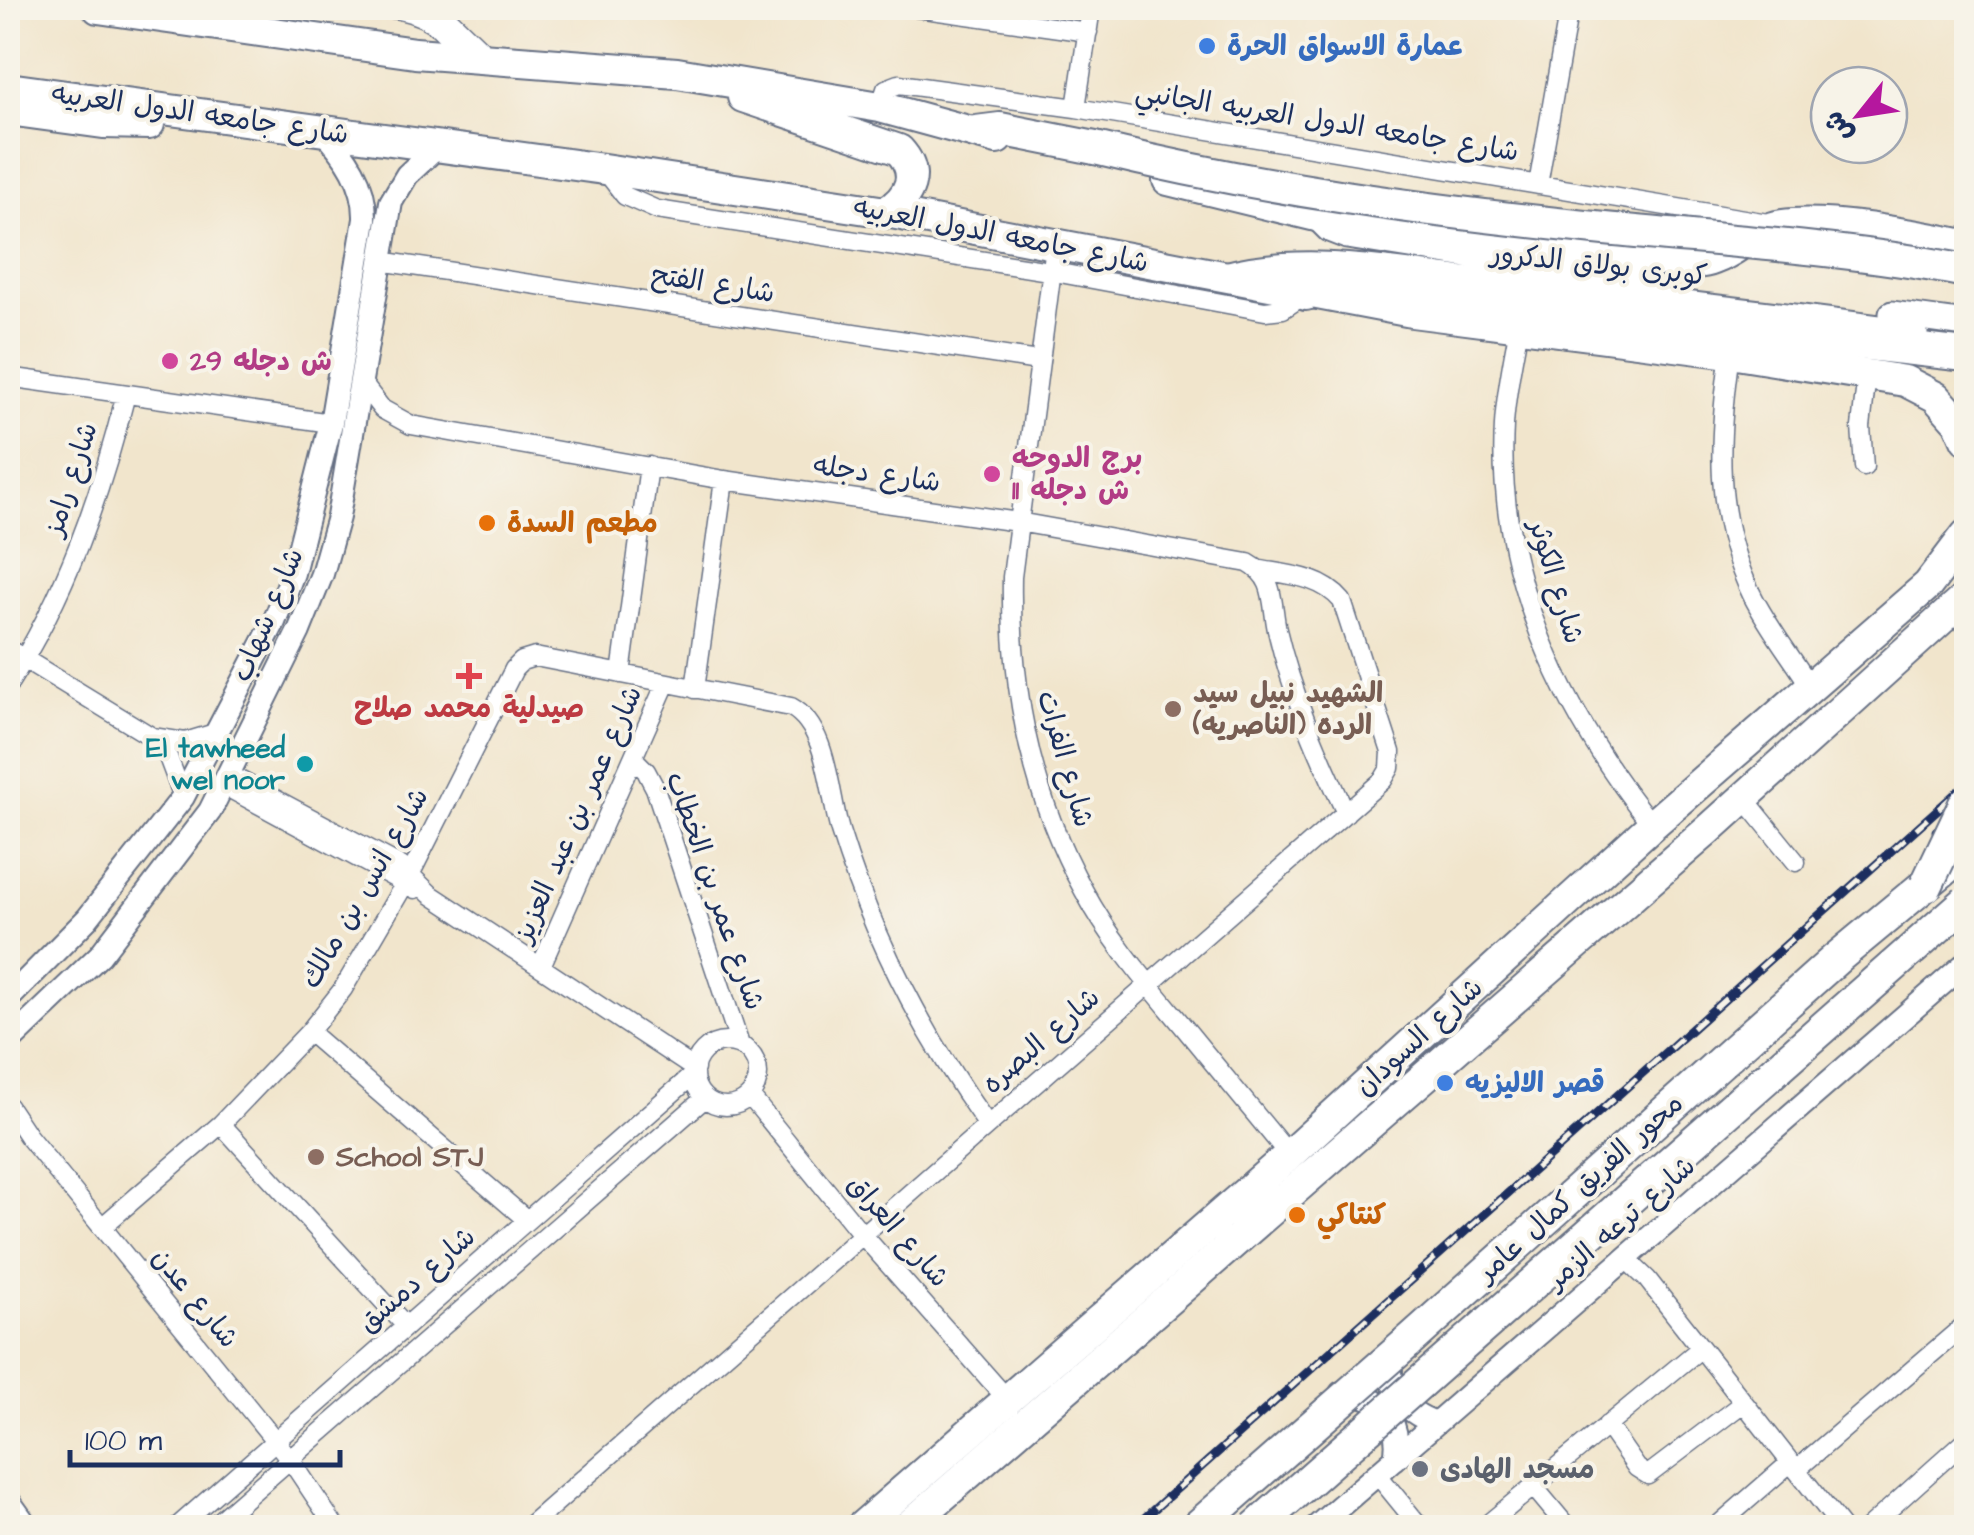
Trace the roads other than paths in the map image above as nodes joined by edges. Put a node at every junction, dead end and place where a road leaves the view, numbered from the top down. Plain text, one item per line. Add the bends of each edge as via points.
1 (98, 8) edge
2 (387, 8) edge
3 (438, 8) edge
4 (917, 8) edge
5 (1091, 8) edge
6 (1569, 8) edge
7 (1088, 32) junction
8 (476, 58) junction
9 (677, 73) junction
10 (8, 88) edge
11 (880, 108) junction
12 (1076, 108) junction
13 (8, 110) edge
14 (204, 114) junction
15 (322, 130) junction
16 (976, 132) junction
17 (438, 146) junction
18 (604, 168) junction
19 (1538, 185) junction
20 (365, 199) junction
21 (391, 202) junction
22 (886, 212) junction
23 (1316, 216) junction
24 (1780, 225) junction
25 (1966, 245) edge
26 (1052, 259) junction
27 (380, 262) junction
28 (1966, 271) edge
29 (1225, 276) junction
30 (1306, 294) junction
31 (1630, 298) junction
32 (1966, 324) edge
33 (1520, 326) junction
34 (1966, 342) edge
35 (1730, 352) junction
36 (1966, 356) edge
37 (1038, 361) junction
38 (1867, 374) junction
39 (8, 377) edge
40 (362, 383) junction
41 (126, 394) junction
42 (331, 423) junction
43 (1966, 439) edge
44 (649, 466) junction
45 (1864, 466) dead end
46 (724, 480) junction
47 (1018, 522) junction
48 (1966, 536) edge
49 (1966, 567) edge
50 (1261, 570) junction
51 (1966, 597) edge
52 (8, 649) edge
53 (24, 659) junction
54 (621, 674) junction
55 (666, 683) junction
56 (8, 685) edge
57 (1810, 686) junction
58 (695, 688) junction
59 (218, 732) junction
60 (152, 737) junction
61 (633, 758) junction
62 (225, 779) junction
63 (183, 798) junction
64 (1744, 798) junction
65 (1966, 802) edge
66 (1346, 813) junction
67 (1652, 824) junction
68 (1966, 851) edge
69 (1796, 862) dead end
70 (407, 879) junction
71 (1926, 886) junction
72 (1966, 902) edge
73 (1966, 964) edge
74 (541, 966) junction
75 (1148, 984) junction
76 (8, 999) edge
77 (308, 1032) junction
78 (1466, 1041) junction
79 (8, 1043) edge
80 (740, 1046) junction
81 (695, 1071) junction
82 (750, 1096) junction
83 (704, 1098) junction
84 (8, 1106) edge
85 (221, 1124) junction
86 (987, 1124) junction
87 (1289, 1155) junction
88 (527, 1220) junction
89 (102, 1226) junction
90 (861, 1234) junction
91 (1626, 1259) junction
92 (1966, 1324) edge
93 (406, 1326) junction
94 (1395, 1342) dead end
95 (1701, 1348) junction
96 (1339, 1393) dead end
97 (1743, 1402) junction
98 (1017, 1409) junction
99 (1436, 1424) junction
100 (1608, 1425) junction
101 (1966, 1440) edge
102 (275, 1442) junction
103 (290, 1459) junction
104 (1386, 1466) junction
105 (1794, 1466) junction
106 (1533, 1486) junction
107 (8, 1500) edge
108 (28, 1528) edge
109 (176, 1528) edge
110 (211, 1528) edge
111 (336, 1528) edge
112 (527, 1528) edge
113 (860, 1528) edge
114 (906, 1528) edge
115 (1196, 1528) edge
116 (1255, 1528) edge
117 (1315, 1528) edge
118 (1422, 1528) edge
119 (1482, 1528) edge
120 (1568, 1528) edge
121 (1715, 1528) edge
122 (1842, 1528) edge
123 (1868, 1528) edge

1 - 8 main road
2 - 8 street via 431,21
3 - 8 street
4 - 7 street
5 - 7 street
6 - 19 street
7 - 12 street
8 - 9 main road
9 - 11 main road
9 - 22 main road via 899,150 910,166 911,184
10 - 14 main road, شارع جامعه الدول العربيه
11 - 12 street, شارع جامعه الدول العربيه الجانبي via 886,89 899,84
11 - 16 main road
12 - 19 street, شارع جامعه الدول العربيه الجانبي
13 - 14 main road via 124,124
14 - 15 main road, شارع جامعه الدول العربيه
15 - 17 main road, شارع جامعه الدول العربيه
15 - 20 street
16 - 23 main road
16 - 28 highway, bridge via 1000,130 1310,193
17 - 18 main road, شارع جامعه الدول العربيه
17 - 21 street, شارع شهاب via 406,175
18 - 22 main road, شارع جامعه الدول العربيه
18 - 26 street via 616,188 646,207
19 - 24 street, شارع جامعه الدول العربيه الجانبي
20 - 21 street via 376,194
20 - 42 street, شارع شهاب
21 - 27 street, شارع شهاب
22 - 26 main road, شارع جامعه الدول العربيه
23 - 24 main road via 1700,263
23 - 31 main road, كوبرى بولاق الدكرور via 1347,236
24 - 25 main road via 1812,223
26 - 29 main road, شارع جامعه الدول العربيه
26 - 30 street via 1265,311 1283,309
26 - 37 street, شارع الفرات
27 - 37 street, شارع الفتح
27 - 40 street, شارع شهاب
29 - 30 main road, شارع جامعه الدول العربيه
29 - 31 main road, كوبرى بولاق الدكرور via 1267,266 1331,266
30 - 31 highway via 1355,286
30 - 33 main road, شارع جامعه الدول العربيه
31 - 32 main road, كوبرى بولاق الدكرور
31 - 34 main road, كوبرى بولاق الدكرور
31 - 36 highway
33 - 35 main road, شارع جامعه الدول العربيه
33 - 67 street, شارع الكوثر via 1507,388 1503,460 1516,566 1578,717
35 - 38 main road, شارع جامعه الدول العربيه
35 - 57 street via 1719,462 1728,528 1754,598
37 - 47 street, شارع الفرات
38 - 43 main road, شارع جامعه الدول العربيه via 1906,381 1936,396
38 - 45 street
39 - 41 street
40 - 44 street, شارع دجله via 382,409 412,425
40 - 62 street, شارع شهاب via 322,574
41 - 42 street
41 - 53 street, شارع رامز via 86,530
42 - 59 street, شارع شهاب via 293,573
44 - 46 street, شارع دجله
44 - 54 street
46 - 47 street, شارع دجله
46 - 58 street
47 - 50 street, شارع دجله
47 - 75 street, شارع الفرات via 1010,632 1035,776 1085,894
48 - 57 main road, شارع السودان via 1928,586
49 - 78 main road via 1511,978 1480,1009
50 - 66 street via 1270,582 1295,691
50 - 66 street, شارع البصره via 1322,584 1347,610 1390,768
51 - 64 main road, شارع السودان
52 - 53 street
53 - 56 street, شارع رامز
53 - 60 street
54 - 55 street, شارع انس بن مالك
54 - 70 street, شارع انس بن مالك via 535,657 522,661
55 - 58 street, شارع انس بن مالك
55 - 61 street, شارع عمر بن عبد العزيز
57 - 67 main road, شارع السودان
58 - 86 street, شارع انس بن مالك via 791,708 810,721 854,878 880,943 946,1067
59 - 60 street via 186,742
59 - 63 street, شارع شهاب
60 - 63 street via 168,757
61 - 74 street, شارع عمر بن عبد العزيز
61 - 80 street, شارع عمر بن الخطاب via 655,788
62 - 70 street
62 - 79 street, شارع شهاب via 210,811 100,955
63 - 76 street, شارع شهاب via 87,919
64 - 69 street
64 - 78 main road, شارع السودان
65 - 71 highway, bridge
66 - 75 street, شارع البصره
67 - 87 main road, شارع السودان
68 - 71 highway, محور الفريق كمال عامر
70 - 74 street
70 - 77 street, شارع انس بن مالك via 343,989
71 - 115 highway, محور الفريق كمال عامر, bridge via 1836,958
72 - 116 highway, محور الفريق كمال عامر, bridge
73 - 91 street, شارع ترعه الزمر
74 - 81 street
75 - 86 street, شارع البصره
75 - 87 street, شارع الفرات
77 - 85 street, شارع انس بن مالك
77 - 88 street
78 - 98 main road, شارع السودان
80 - 81 street via 717,1044 699,1058
80 - 82 street via 750,1052 758,1074
81 - 83 street
81 - 88 street, شارع دمشق
82 - 83 street via 719,1106
82 - 90 street, شارع العراق
83 - 103 street, شارع دمشق
84 - 89 street, شارع عدن
85 - 89 street, شارع انس بن مالك
85 - 93 street
86 - 90 street, شارع البصره
87 - 98 main road, شارع السودان
88 - 93 street, شارع دمشق
89 - 102 street, شارع عدن
90 - 98 street, شارع العراق
90 - 112 street, شارع البصره
91 - 95 street
91 - 99 street, شارع ترعه الزمر
92 - 105 street
93 - 102 street, شارع دمشق
94 - 99 street via 1390,1362 1396,1392 1416,1415
95 - 97 street
95 - 100 street
96 - 104 street via 1370,1398 1386,1410 1395,1428
97 - 100 street via 1648,1476
97 - 105 street
98 - 113 main road, شارع السودان
98 - 114 main road, شارع السودان
99 - 104 street, شارع ترعه الزمر
100 - 106 street
101 - 123 street
102 - 103 street, شارع عدن
102 - 109 street, شارع دمشق
103 - 110 street, شارع دمشق
103 - 111 street, شارع عدن
104 - 117 street, شارع ترعه الزمر
104 - 118 street
105 - 121 street
105 - 122 street
106 - 119 street
106 - 120 street
107 - 108 street

